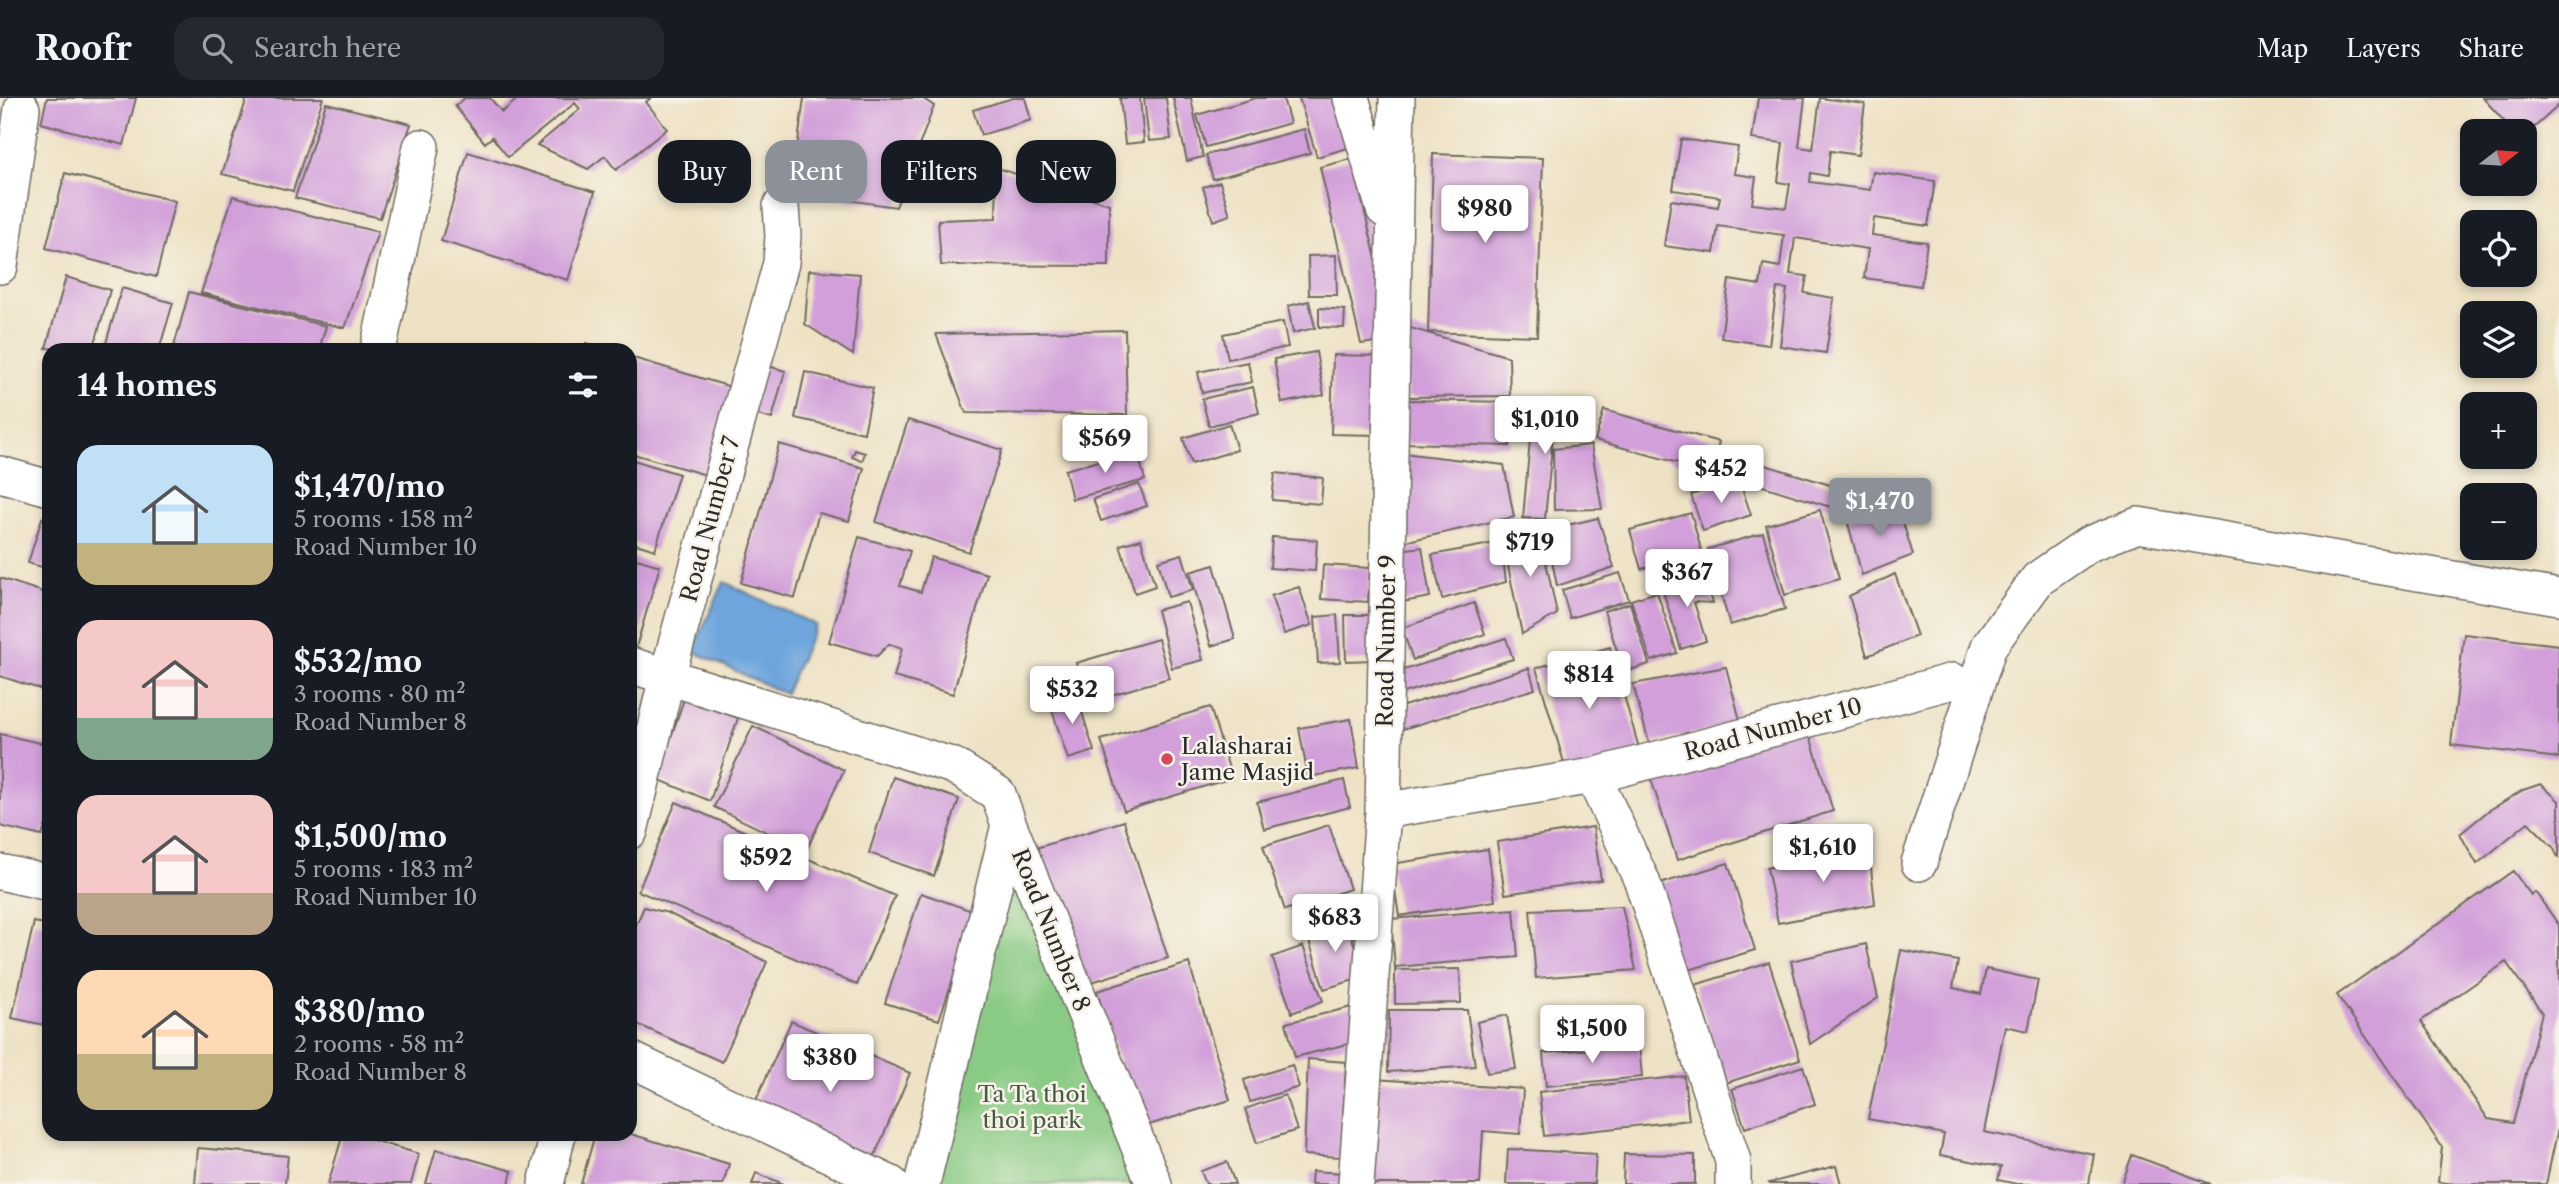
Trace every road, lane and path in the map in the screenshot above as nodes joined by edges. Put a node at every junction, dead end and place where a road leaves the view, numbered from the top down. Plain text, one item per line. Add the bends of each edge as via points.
1 (1351, 98) edge
2 (1396, 98) edge
3 (22, 109) dead end
4 (421, 147) dead end
5 (781, 206) dead end
6 (1394, 240) junction
7 (0, 266) edge
8 (379, 343) edge
9 (0, 474) edge
10 (42, 486) edge
11 (2559, 597) edge
12 (637, 667) edge
13 (667, 677) junction
14 (1953, 681) dead end
15 (1593, 776) junction
16 (637, 802) edge
17 (1383, 811) junction
18 (1009, 825) junction
19 (1919, 863) dead end
20 (0, 872) edge
21 (42, 881) edge
22 (637, 1062) edge
23 (556, 1141) edge
24 (546, 1184) edge
25 (891, 1184) edge
26 (922, 1184) edge
27 (1154, 1184) edge
28 (1356, 1184) edge
29 (1733, 1184) edge

1 - 6 street
2 - 6 street, Road Number 9
3 - 7 street
4 - 8 street
5 - 13 street, Road Number 7 via 781,263
6 - 17 street, Road Number 9
9 - 10 street
11 - 19 street via 2138,526 2089,544 2038,579 1989,646
12 - 13 street
13 - 16 street, Road Number 7
13 - 18 street via 954,766 998,794
14 - 15 street, Road Number 10
15 - 17 street, Road Number 10
15 - 29 street via 1642,881 1733,1161
17 - 28 street, Road Number 9
18 - 26 street, Road Number 8
18 - 27 street, Road Number 8
20 - 21 street
22 - 25 street
23 - 24 street

